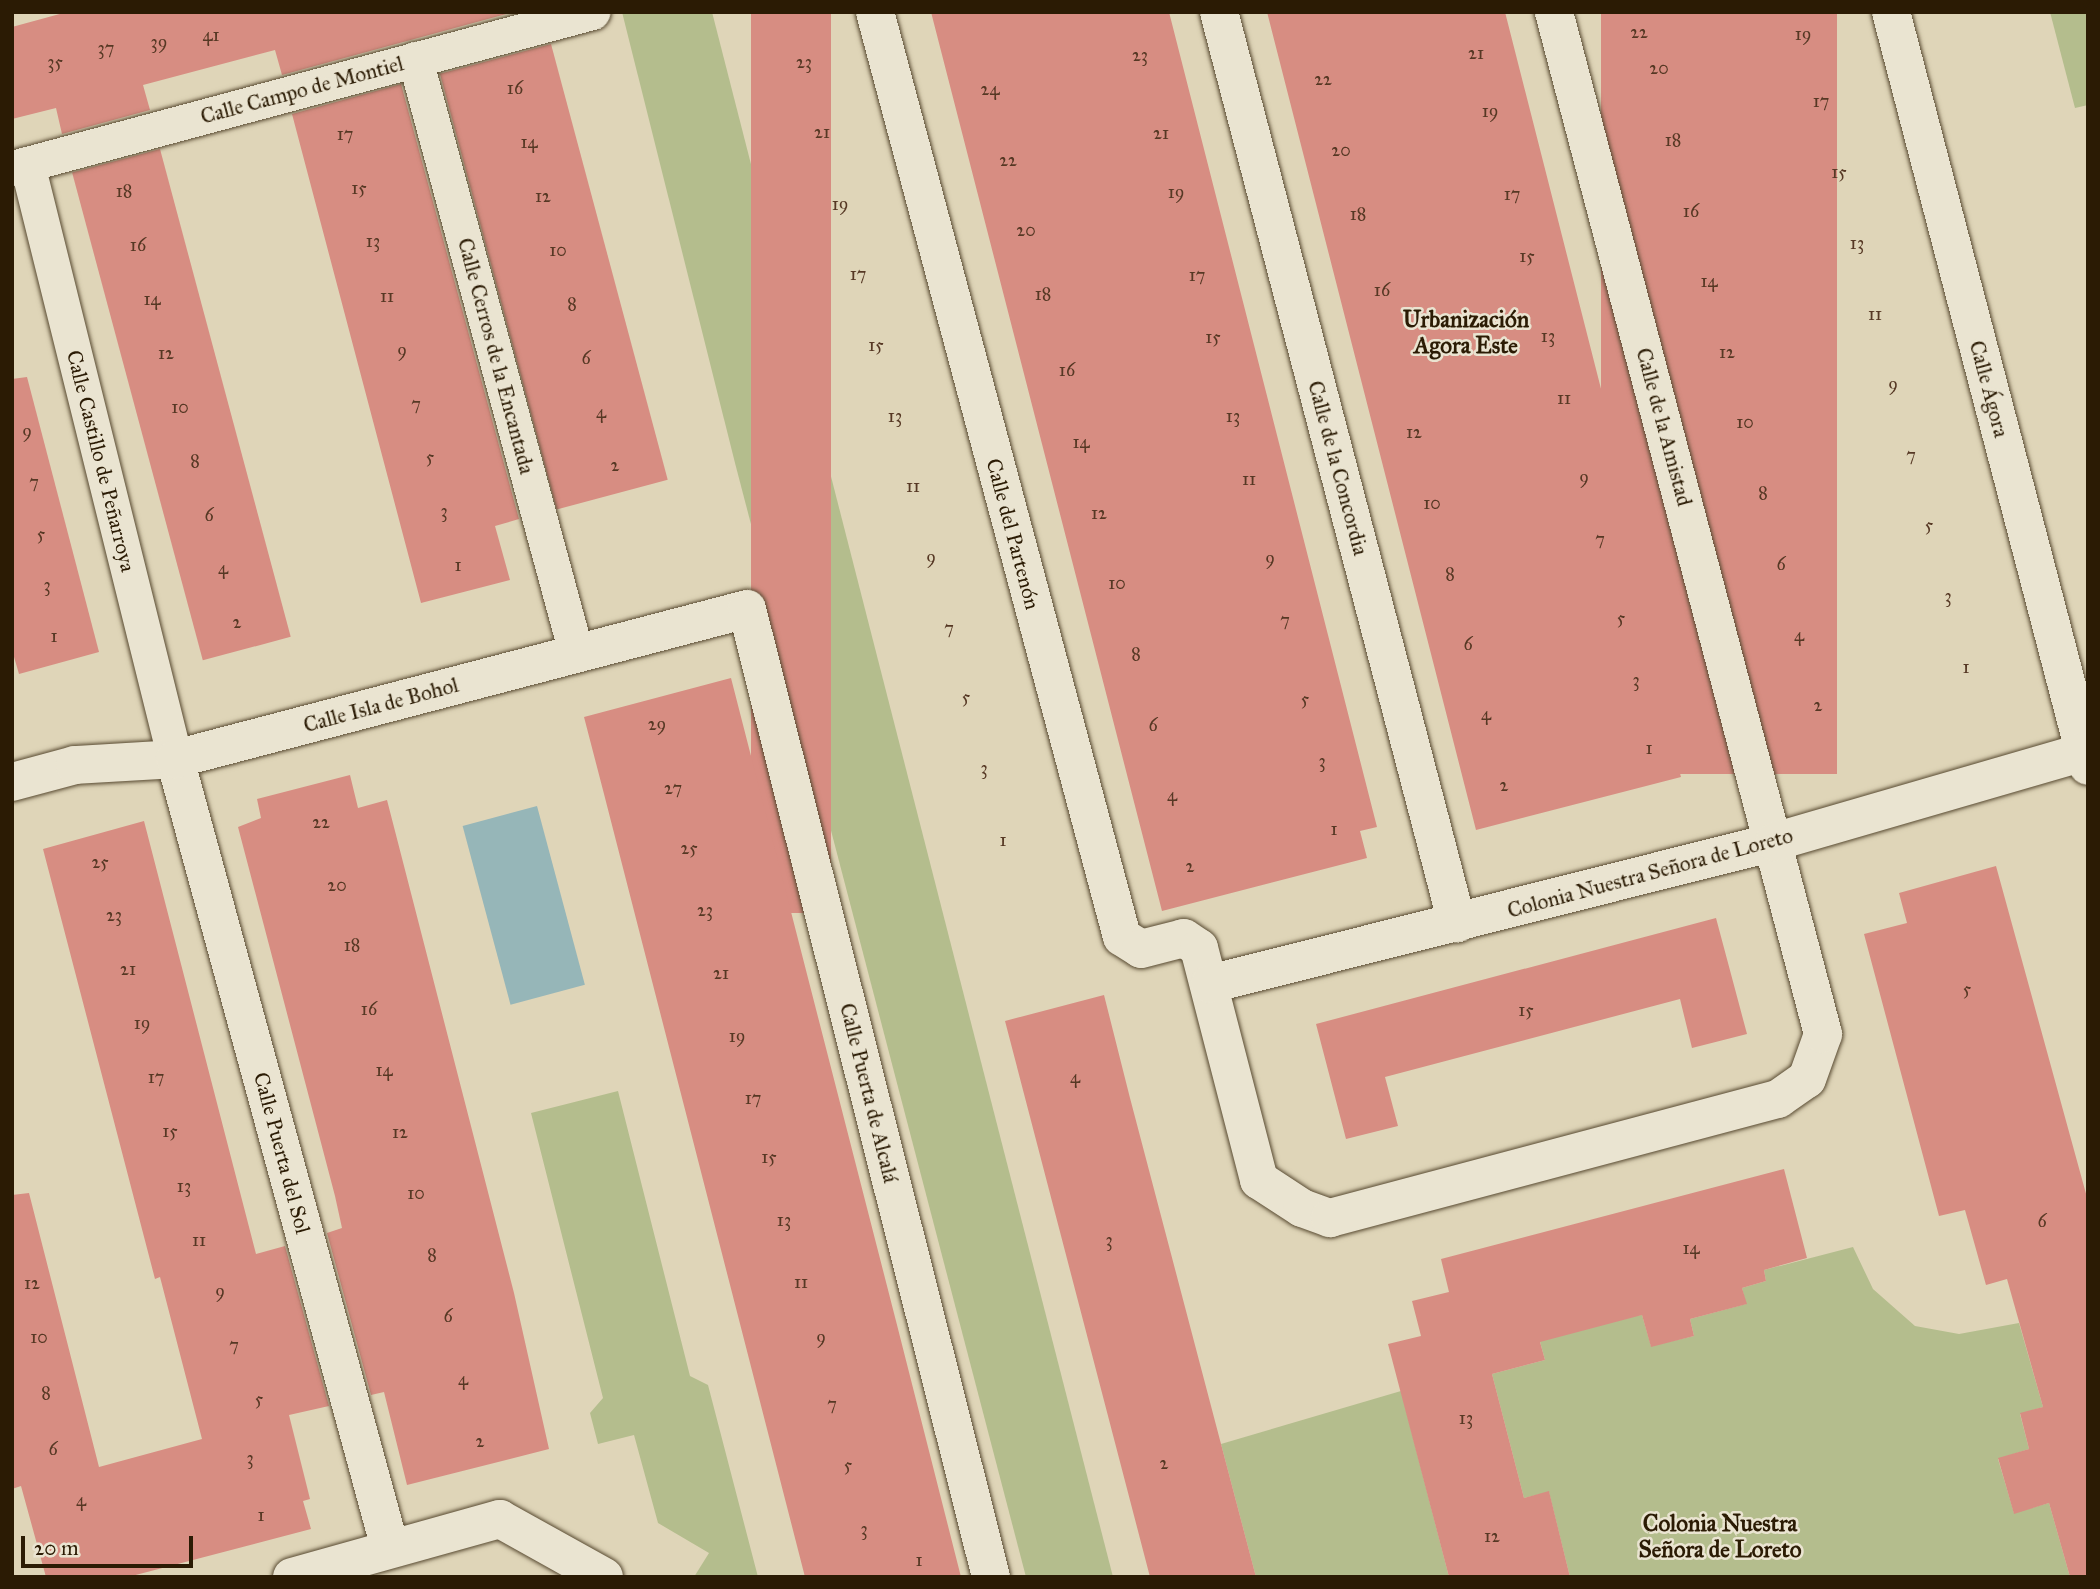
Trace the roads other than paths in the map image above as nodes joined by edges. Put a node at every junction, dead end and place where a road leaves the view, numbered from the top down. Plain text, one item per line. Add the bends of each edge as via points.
1 (592, 12) edge
2 (875, 12) edge
3 (1219, 12) edge
4 (1554, 12) edge
5 (1891, 12) edge
6 (415, 60) junction
7 (20, 166) edge
8 (747, 609) joint
9 (576, 653) junction
10 (2086, 756) edge
11 (175, 759) junction
12 (12, 782) edge
13 (1774, 842) junction
14 (1457, 923) junction
15 (1210, 984) junction
16 (390, 1548) junction
17 (346, 1569) edge
18 (292, 1577) edge
19 (604, 1577) edge
20 (990, 1577) edge

1 - 6 street, Calle Campo de Montiel
2 - 15 street, Calle del Partenón via 1122,937 1141,949 1184,938 1199,948
3 - 14 street, Calle de la Concordia
4 - 13 street, Calle de la Amistad
5 - 10 street, Calle Ágora
6 - 7 street, Calle Campo de Montiel
6 - 9 street, Calle Cerros de la Encantada
7 - 11 street, Calle Castillo de Peñarroya
8 - 9 street, Calle Isla de Bohol
8 - 20 street, Calle Puerta de Alcalá
9 - 11 street, Calle Isla de Bohol
10 - 13 street, Colonia Nuestra Señora de Loreto
11 - 12 street, Calle Isla de Bohol via 75,765
11 - 16 street, Calle Puerta del Sol
13 - 14 street, Colonia Nuestra Señora de Loreto
13 - 15 street, Calle del Partenón via 1823,1034 1807,1079 1778,1099 1330,1218 1302,1208 1259,1180
14 - 15 street, Colonia Nuestra Señora de Loreto
16 - 17 street
16 - 19 street via 500,1519
17 - 18 street

